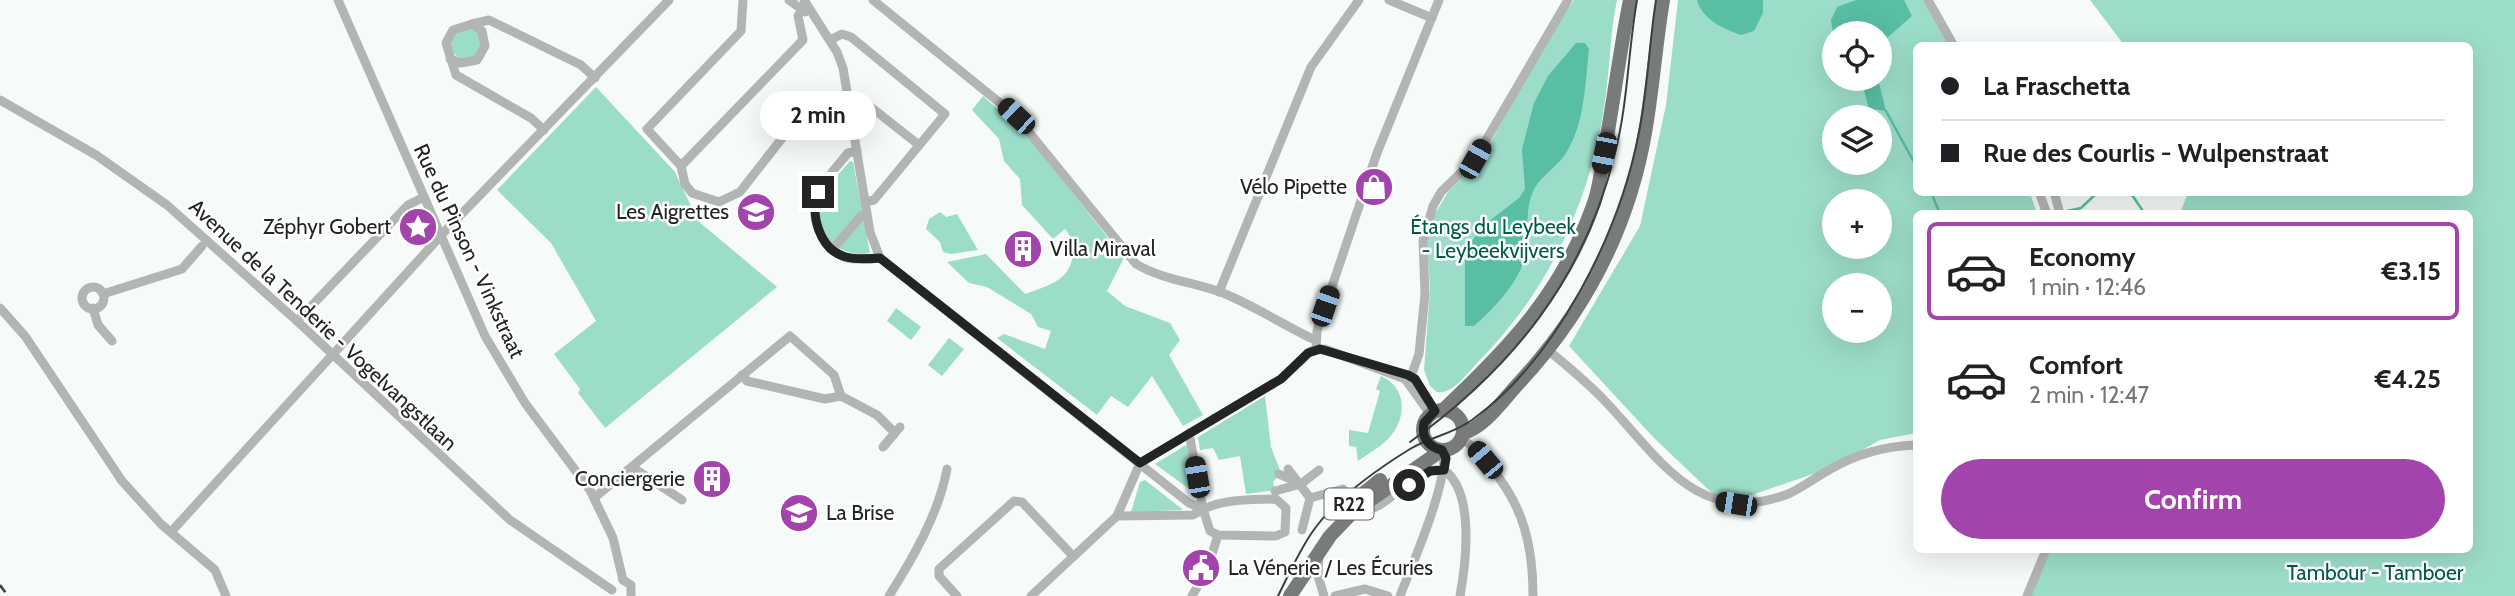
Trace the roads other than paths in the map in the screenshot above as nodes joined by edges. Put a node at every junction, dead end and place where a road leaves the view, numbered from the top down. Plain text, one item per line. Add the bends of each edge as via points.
1 (338, 0) edge
2 (743, 0) edge
3 (789, 0) edge
4 (795, 0) edge
5 (873, 0) edge
6 (1359, 0) edge
7 (1389, 0) edge
8 (1439, 0) edge
9 (1567, 0) edge
10 (1630, 0) edge
11 (1663, 0) edge
12 (1928, 0) edge
13 (665, 2) edge
14 (804, 4) edge
15 (1432, 18) junction
16 (472, 24) junction
17 (830, 40) junction
18 (1952, 42) edge
19 (450, 59) junction
20 (594, 78) junction
21 (0, 100) edge
22 (849, 102) junction
23 (544, 130) junction
24 (919, 145) junction
25 (857, 151) junction
26 (681, 166) junction
27 (424, 197) junction
28 (865, 201) junction
29 (867, 215) junction
30 (442, 236) junction
31 (202, 246) dead end
32 (833, 249) junction
33 (880, 258) junction
34 (1219, 292) junction
35 (103, 294) junction
36 (0, 308) edge
37 (93, 308) junction
38 (297, 321) junction
39 (112, 341) dead end
40 (1315, 344) junction
41 (1548, 350) junction
42 (333, 357) junction
43 (742, 375) junction
44 (1410, 380) junction
45 (841, 396) junction
46 (1436, 412) junction
47 (1189, 433) junction
48 (1462, 435) junction
49 (1913, 445) edge
50 (883, 447) dead end
51 (1436, 448) junction
52 (1140, 463) junction
53 (632, 467) junction
54 (947, 469) dead end
55 (1319, 470) dead end
56 (1444, 470) junction
57 (1284, 472) dead end
58 (1301, 484) junction
59 (1343, 489) dead end
60 (1275, 491) dead end
61 (594, 498) junction
62 (1310, 498) junction
63 (682, 500) dead end
64 (1203, 509) junction
65 (1353, 512) junction
66 (1117, 516) junction
67 (1303, 530) dead end
68 (170, 532) junction
69 (1222, 535) junction
70 (2045, 553) edge
71 (1319, 554) junction
72 (1073, 556) junction
73 (623, 580) junction
74 (1293, 592) edge
75 (612, 593) edge
76 (226, 596) edge
77 (631, 596) edge
78 (889, 596) edge
79 (957, 596) edge
80 (1031, 596) edge
81 (1192, 596) edge
82 (1324, 596) edge
83 (1335, 596) edge
84 (1388, 596) edge
85 (1400, 596) edge
86 (1460, 596) edge
87 (1533, 596) edge
88 (2027, 596) edge

1 - 27 street, Rue du Pinson - Vinkstraat
2 - 26 street via 741,31 646,129
3 - 14 street
4 - 14 street
5 - 34 street via 1016,116 1136,264
6 - 34 street via 1311,67
7 - 15 street
8 - 15 street
9 - 44 street via 1475,159 1433,206 1423,241 1419,354
10 - 46 main road via 1595,198 1578,240 1524,328 1491,366
11 - 41 main road, R22 via 1646,127 1618,234
12 - 18 street
13 - 20 street
14 - 17 street
14 - 26 street via 797,16 803,40
15 - 40 street via 1377,153
16 - 19 street via 453,30 446,43
16 - 19 street via 482,31 485,46 477,60 461,63
16 - 20 street via 489,20 581,65
17 - 22 street via 843,68
17 - 24 street via 842,34 852,37 945,114
19 - 23 street via 456,75
20 - 23 street
21 - 38 street, Avenue de la Tenderie - Vogelvangstlaan via 132,179 198,231
22 - 24 street via 858,97
22 - 25 street
22 - 26 street via 802,114 740,192 729,199 712,202 692,192
23 - 30 street
24 - 28 street via 874,200
25 - 28 street
25 - 32 street via 848,153 814,203 820,232
27 - 30 street, Rue du Pinson - Vinkstraat
27 - 38 street via 408,205
28 - 29 street
29 - 32 street via 861,216
29 - 33 street
30 - 42 street
30 - 61 street, Rue du Pinson - Vinkstraat via 505,372
31 - 35 street via 182,269
32 - 33 street via 848,258
33 - 52 street
34 - 40 street via 1262,310
35 - 37 street via 100,305
35 - 37 street via 95,287 84,291 83,302
36 - 68 street via 25,336 122,481
37 - 39 street via 98,325
38 - 42 street, Avenue de la Tenderie - Vogelvangstlaan
40 - 44 street
40 - 47 street via 1262,391
41 - 48 main road, R22 via 1479,426
41 - 49 street via 1603,398 1675,478 1719,501 1748,504 1768,500 1868,452
42 - 68 street
42 - 75 street, Avenue de la Tenderie - Vogelvangstlaan via 510,520
43 - 45 street via 747,381 825,399
43 - 45 street via 790,336 834,375
43 - 53 street
44 - 46 street
45 - 50 street via 897,429
46 - 48 main road via 1458,416
46 - 51 main road via 1423,430
47 - 52 street
47 - 64 street
48 - 51 main road, R22 via 1454,446
48 - 87 street via 1511,491 1522,515 1533,561
51 - 56 street via 1446,458
51 - 65 main road, R22
51 - 74 main road, R22 via 1345,508 1318,542
52 - 64 street
52 - 66 street
53 - 61 street
53 - 63 street
54 - 78 street via 944,487
55 - 58 street
56 - 65 street via 1430,471 1369,510
56 - 85 street
56 - 86 street via 1457,483 1466,536
57 - 58 street
58 - 60 street
58 - 62 street
59 - 62 street
61 - 73 street, Rue du Pinson - Vinkstraat via 613,538
62 - 67 street
64 - 66 street via 1193,515
64 - 69 street via 1210,531
64 - 69 street via 1233,501 1276,499 1284,505 1287,528 1282,535
65 - 71 main road, R22
66 - 72 street
68 - 76 street via 215,570
69 - 81 street
70 - 88 street
71 - 74 main road, R22
71 - 82 street via 1318,576
72 - 79 street via 1021,502 1014,501 939,569 939,576
72 - 80 street
73 - 75 street via 615,583
73 - 77 street, Rue du Pinson - Vinkstraat via 631,585
83 - 84 street via 1371,590

